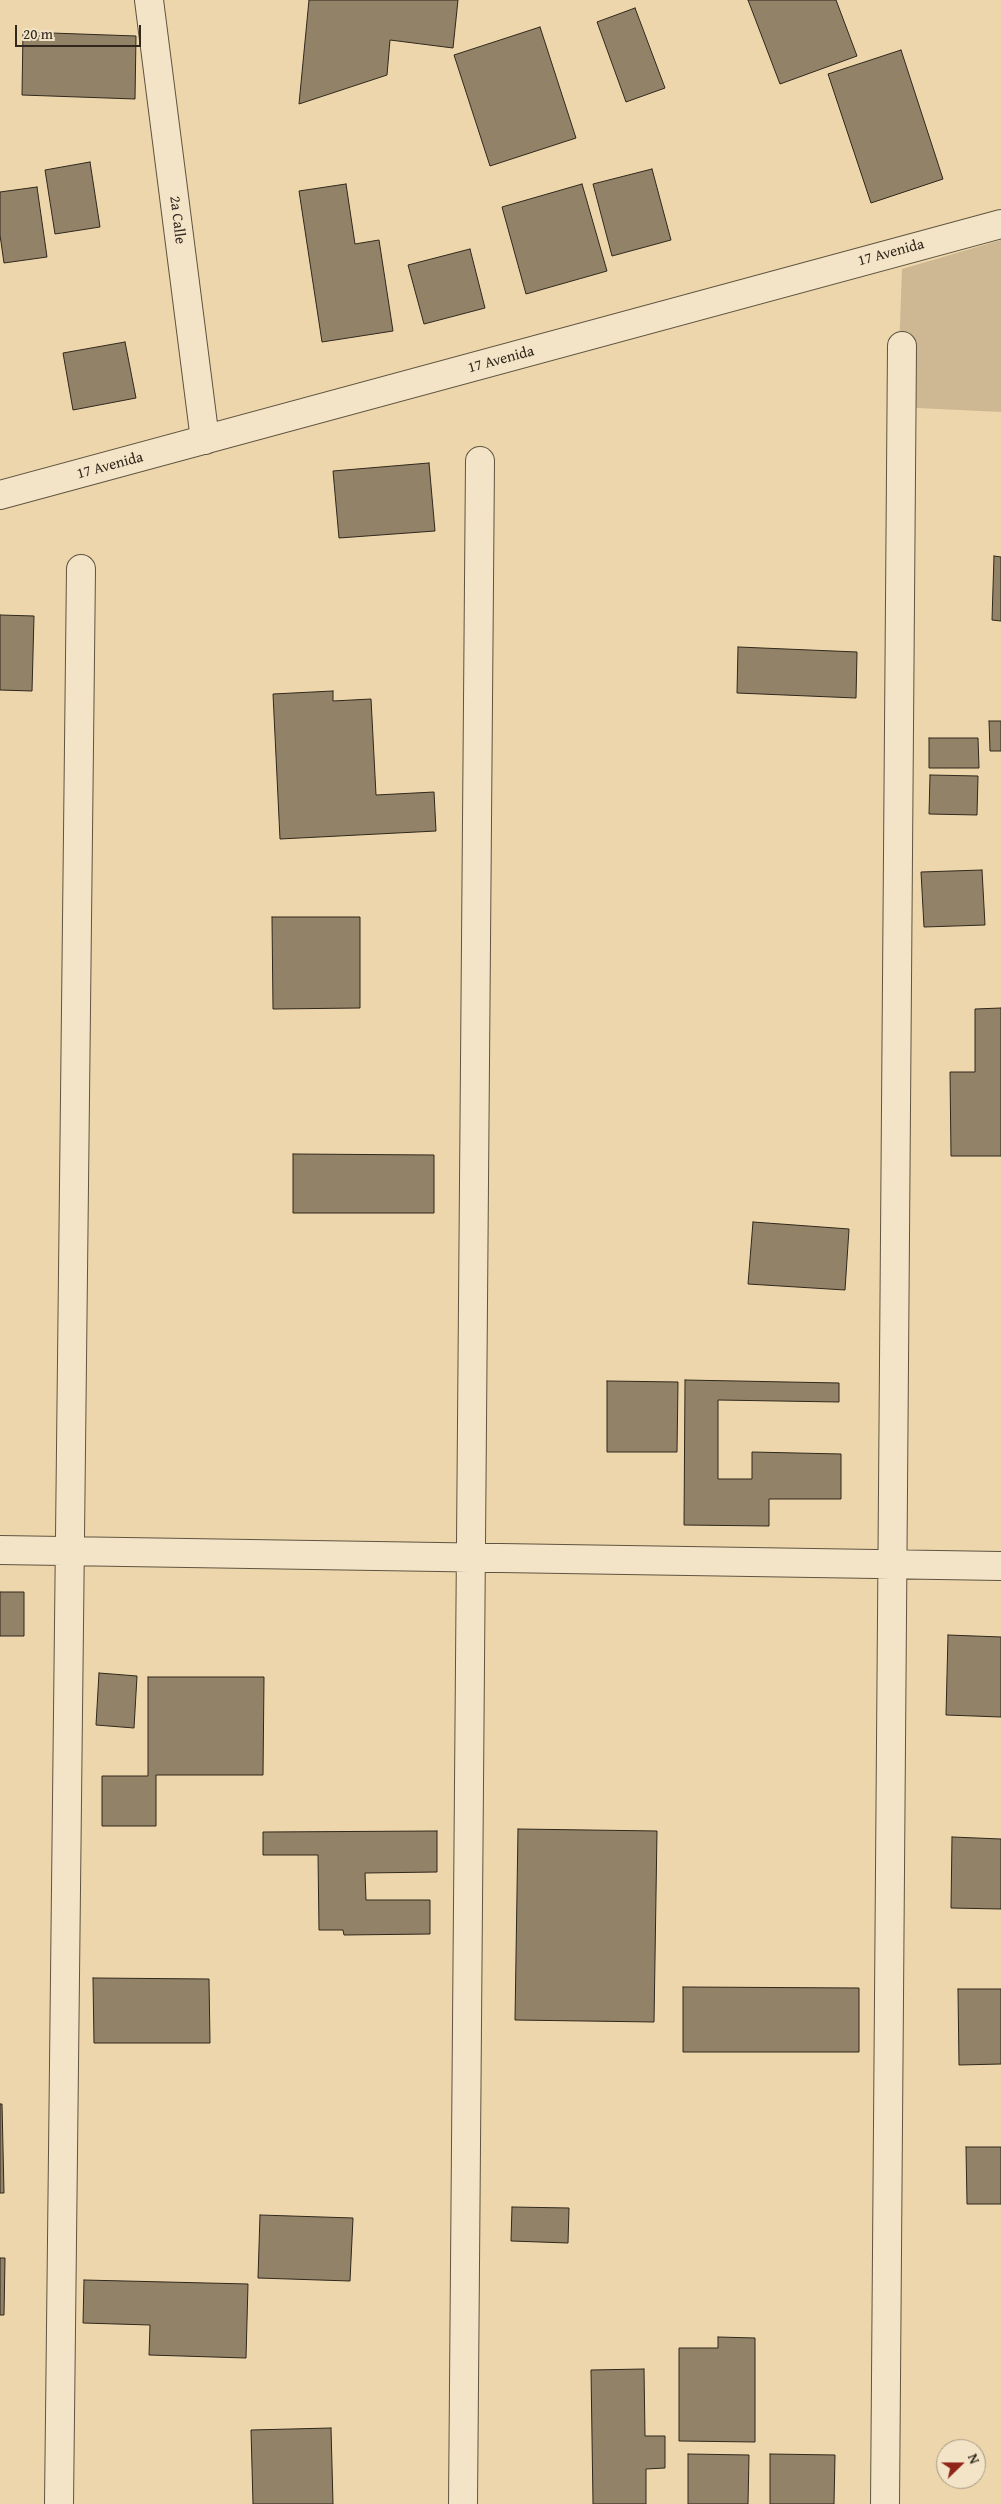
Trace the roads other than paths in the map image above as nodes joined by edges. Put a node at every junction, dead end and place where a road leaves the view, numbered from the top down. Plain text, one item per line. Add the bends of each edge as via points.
1 (149, 0) edge
2 (1001, 224) edge
3 (902, 346) dead end
4 (205, 440) junction
5 (480, 461) dead end
6 (0, 495) edge
7 (81, 569) dead end
8 (0, 1550) edge
9 (70, 1551) junction
10 (471, 1558) junction
11 (892, 1564) junction
12 (1001, 1566) edge
13 (59, 2504) edge
14 (463, 2504) edge
15 (885, 2504) edge

1 - 4 street, 2a Calle
2 - 4 street, 17 Avenida
3 - 11 street
4 - 6 street, 17 Avenida
5 - 10 street
7 - 9 street
8 - 9 street
9 - 10 street
9 - 13 street
10 - 11 street
10 - 14 street
11 - 12 street
11 - 15 street

